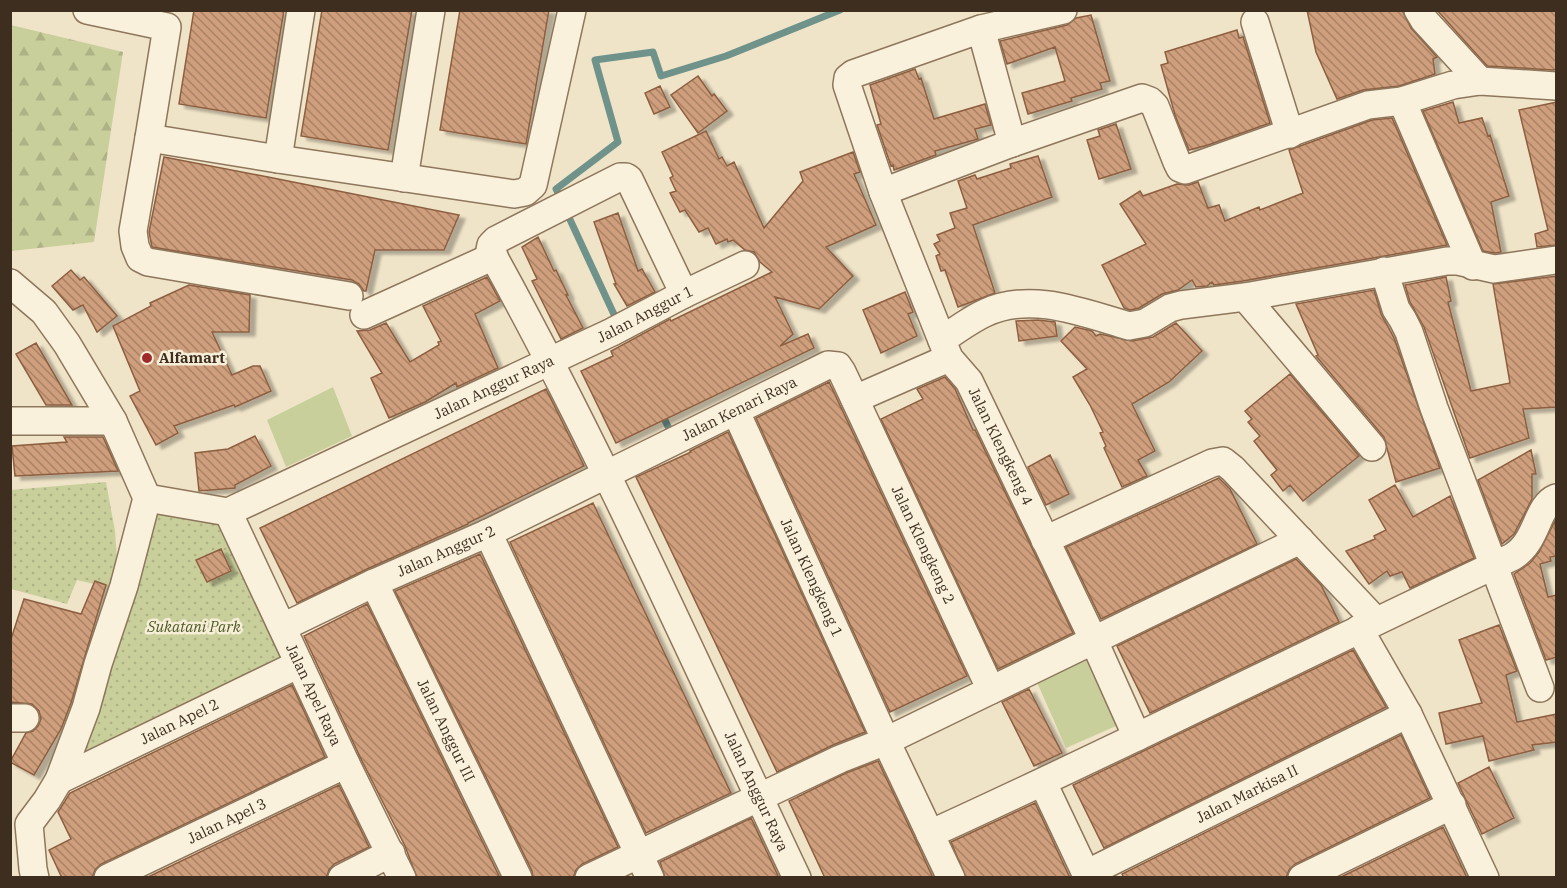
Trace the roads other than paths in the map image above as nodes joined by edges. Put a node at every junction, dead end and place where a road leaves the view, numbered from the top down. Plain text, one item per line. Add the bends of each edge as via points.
1 (87, 10) edge
2 (301, 10) edge
3 (430, 10) edge
4 (572, 10) edge
5 (1063, 10) edge
6 (1418, 10) edge
7 (168, 19) edge
8 (1255, 22) dead end
9 (981, 29) junction
10 (1480, 81) junction
11 (1557, 86) edge
12 (1402, 101) junction
13 (1290, 134) junction
14 (149, 138) junction
15 (1012, 143) junction
16 (278, 159) junction
17 (404, 178) junction
18 (883, 192) junction
19 (494, 256) junction
20 (1557, 260) edge
21 (743, 266) dead end
22 (1473, 266) junction
23 (1384, 271) junction
24 (10, 283) edge
25 (684, 294) junction
26 (1245, 297) junction
27 (946, 349) junction
28 (551, 361) junction
29 (855, 399) junction
30 (736, 412) junction
31 (10, 421) edge
32 (113, 421) junction
33 (1372, 447) dead end
34 (607, 473) junction
35 (147, 498) junction
36 (1557, 498) edge
37 (228, 512) junction
38 (488, 533) junction
39 (1045, 540) junction
40 (1300, 540) junction
41 (1494, 566) junction
42 (374, 584) junction
43 (1367, 625) junction
44 (283, 627) junction
45 (1094, 641) junction
46 (299, 664) junction
47 (1544, 676) edge
48 (991, 690) junction
49 (1408, 714) junction
50 (1137, 737) junction
51 (886, 741) junction
52 (346, 764) junction
53 (59, 780) junction
54 (1042, 783) junction
55 (759, 798) junction
56 (1452, 805) junction
57 (20, 823) edge
58 (930, 834) junction
59 (391, 853) junction
60 (644, 866) edge
61 (1087, 876) edge
62 (35, 878) edge
63 (108, 878) edge
64 (342, 878) edge
65 (402, 878) edge
66 (518, 878) edge
67 (589, 878) edge
68 (797, 878) edge
69 (951, 878) edge
70 (1302, 878) edge
71 (1485, 878) edge

1 - 7 street
2 - 16 street
3 - 17 street
4 - 17 street via 533,185 514,194
5 - 9 street
6 - 10 street
7 - 14 street
8 - 13 street
9 - 15 street
9 - 18 street, Jalan Klengkeng 4 via 848,78 847,85
10 - 11 street
10 - 12 street
12 - 13 street via 1368,105
12 - 22 street
13 - 15 street via 1185,170 1177,162 1155,106 1142,98
14 - 16 street
14 - 19 street via 132,231 140,258 148,262 357,306
15 - 18 street
16 - 17 street
18 - 27 street, Jalan Klengkeng 4
19 - 25 street via 490,250 496,240 626,177
19 - 28 street
20 - 22 street via 1494,269
21 - 25 street, Jalan Anggur 1
22 - 23 street via 1447,261
23 - 26 street
23 - 41 street
24 - 32 street via 44,312
25 - 28 street, Jalan Anggur 1
26 - 27 street via 1181,305 1145,323 1129,326 1058,306 1015,305 967,322
26 - 33 street
27 - 29 street
27 - 39 street, Jalan Klengkeng 4 via 969,381
28 - 34 street, Jalan Anggur Raya
28 - 37 street, Jalan Anggur Raya
29 - 30 street, Jalan Kenari Raya via 838,366 828,365
29 - 48 street, Jalan Klengkeng 2
30 - 34 street, Jalan Kenari Raya
30 - 51 street, Jalan Klengkeng 1
31 - 32 street
32 - 35 street
34 - 38 street, Jalan Anggur 2
34 - 55 street, Jalan Anggur Raya
35 - 37 street
35 - 53 street via 86,708
36 - 41 street via 1546,506 1526,546
37 - 44 street, Jalan Apel Raya
38 - 42 street, Jalan Anggur 2
38 - 60 street
39 - 40 street via 1223,461
39 - 45 street, Jalan Klengkeng 4
40 - 43 street
40 - 45 street
41 - 43 street
41 - 47 street
42 - 44 street, Jalan Anggur 2
42 - 66 street, Jalan Anggur III
43 - 49 street
43 - 50 street
44 - 46 street, Jalan Apel Raya
45 - 48 street
45 - 50 street, Jalan Klengkeng 4
46 - 52 street, Jalan Apel Raya
46 - 53 street, Jalan Apel 2
48 - 51 street
49 - 56 street
49 - 61 street, Jalan Markisa II
50 - 54 street
51 - 55 street
51 - 58 street, Jalan Klengkeng 1
52 - 59 street, Jalan Apel Raya
52 - 63 street, Jalan Apel 3
53 - 57 street via 47,800
54 - 58 street
54 - 61 street
55 - 60 street
55 - 68 street, Jalan Anggur Raya
56 - 70 street
56 - 71 street
57 - 62 street
58 - 69 street, Jalan Klengkeng 1
59 - 64 street
59 - 65 street, Jalan Apel Raya
60 - 67 street

